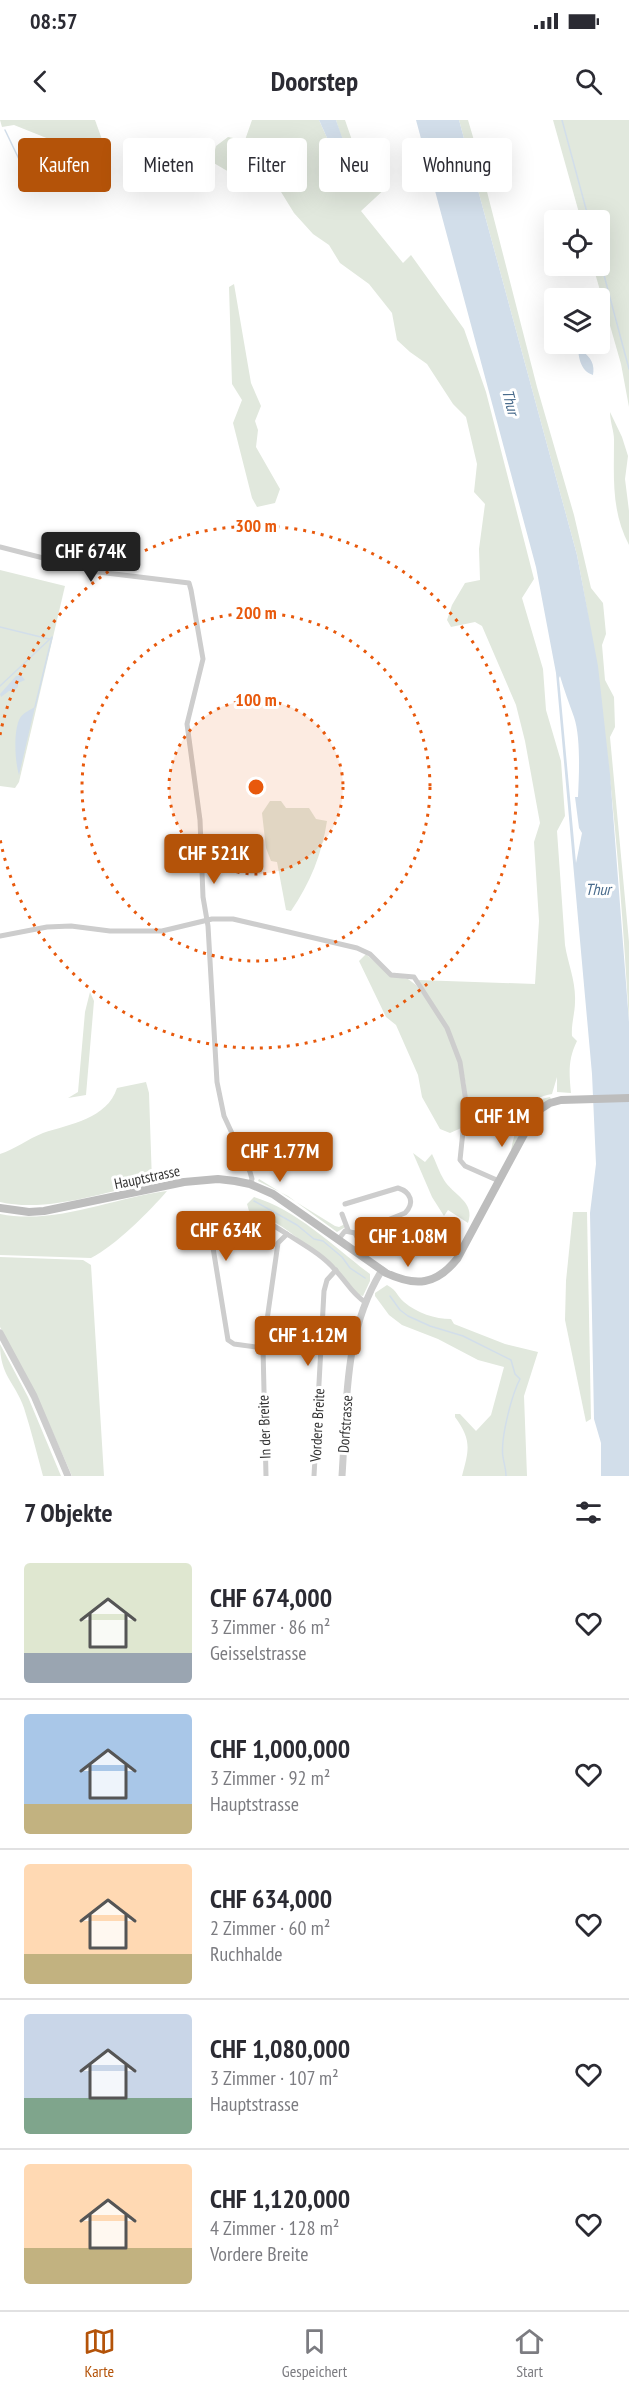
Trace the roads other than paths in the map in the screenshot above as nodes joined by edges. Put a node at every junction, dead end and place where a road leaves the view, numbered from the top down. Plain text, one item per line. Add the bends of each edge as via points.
1 (0, 547) edge
2 (206, 920) junction
3 (0, 936) edge
4 (629, 1098) edge
5 (500, 1181) junction
6 (250, 1184) junction
7 (345, 1204) dead end
8 (0, 1208) edge
9 (342, 1214) dead end
10 (442, 1226) dead end
11 (352, 1231) junction
12 (287, 1234) junction
13 (338, 1240) junction
14 (336, 1270) junction
15 (382, 1270) junction
16 (365, 1302) junction
17 (1, 1334) edge
18 (263, 1348) junction
19 (68, 1476) edge
20 (266, 1476) edge
21 (314, 1476) edge
22 (342, 1476) edge

1 - 2 street via 98,573 189,583 203,659 187,724 200,820
2 - 3 street via 162,931 71,926
2 - 5 street via 246,921 357,948 370,954 391,975 414,977 447,1028 460,1062 466,1102 460,1160
2 - 6 street via 220,1100 250,1172
4 - 5 main road via 550,1103 533,1117
5 - 15 main road, Hauptstrasse via 457,1258 439,1276 414,1282
6 - 8 main road, Hauptstrasse via 226,1179 195,1181 44,1211
6 - 13 main road, Hauptstrasse via 273,1194
7 - 11 street via 398,1188 411,1198 405,1213
9 - 11 street
10 - 11 street via 430,1238 388,1250 365,1246
11 - 13 street via 343,1233
12 - 14 street
12 - 18 street, In der Breite via 276,1248
12 - 18 street via 249,1213 216,1217 209,1223 228,1340
13 - 15 main road, Hauptstrasse
14 - 16 street
14 - 21 street, Vordere Breite via 324,1291
15 - 16 street, Dorfstrasse
16 - 22 street, Dorfstrasse via 350,1357
17 - 19 street via 37,1402
18 - 20 street, In der Breite

